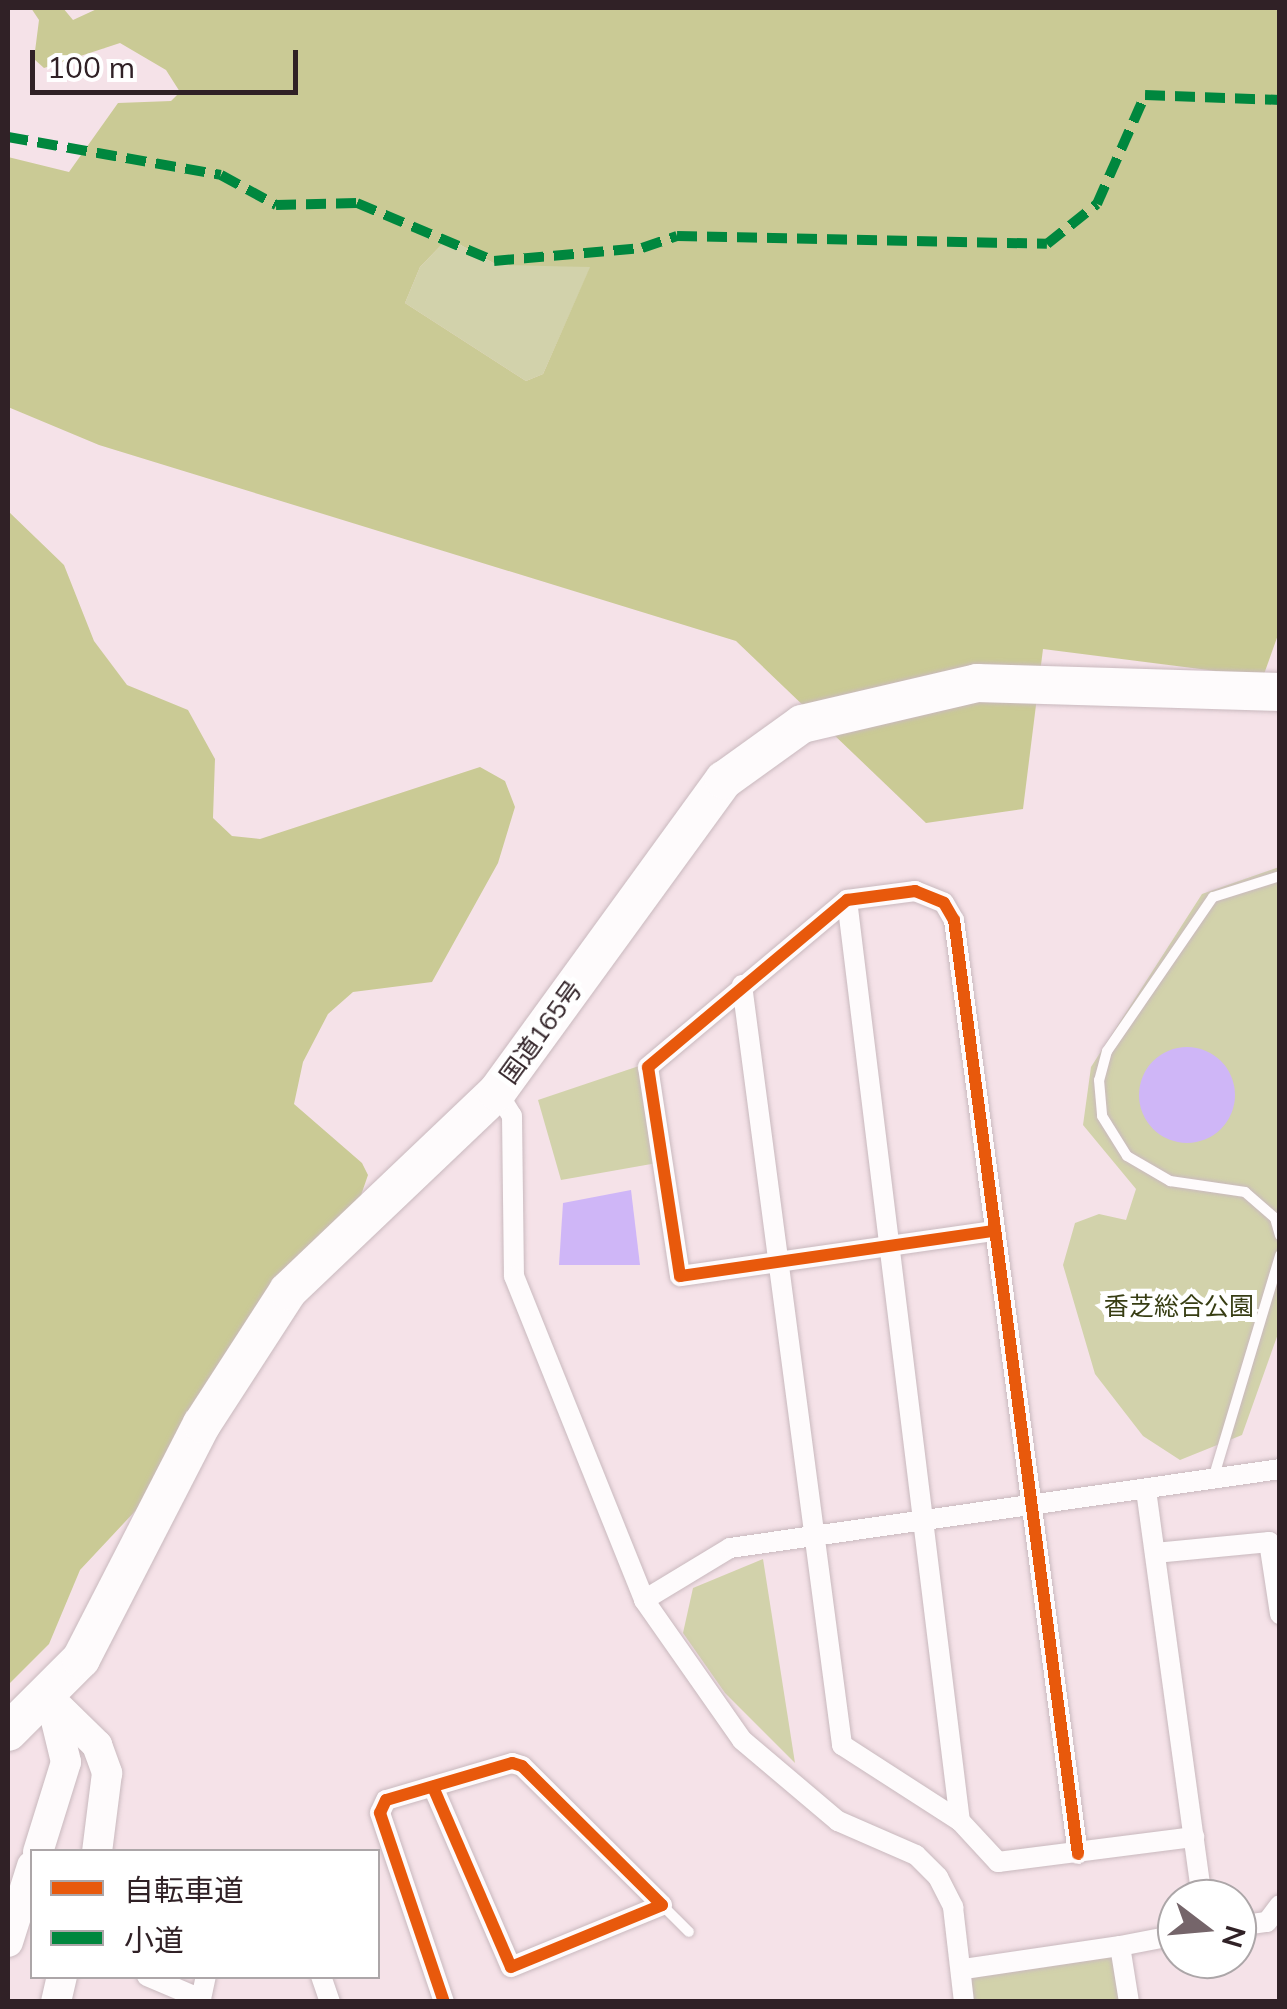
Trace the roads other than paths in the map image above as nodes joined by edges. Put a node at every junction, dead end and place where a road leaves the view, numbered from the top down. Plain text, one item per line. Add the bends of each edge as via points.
1 (1280, 692) edge
2 (1280, 876) edge
3 (847, 900) junction
4 (742, 985) junction
5 (497, 1092) junction
6 (994, 1231) junction
7 (1280, 1235) edge
8 (885, 1245) junction
9 (1280, 1256) edge
10 (780, 1261) junction
11 (1280, 1469) edge
12 (1213, 1478) junction
13 (1146, 1490) junction
14 (1035, 1504) junction
15 (924, 1520) junction
16 (816, 1536) junction
17 (1156, 1553) junction
18 (644, 1600) junction
19 (1280, 1614) edge
20 (48, 1697) junction
21 (8, 1732) edge
22 (433, 1787) junction
23 (960, 1822) junction
24 (1194, 1837) junction
25 (39, 1849) edge
26 (97, 1849) edge
27 (1078, 1854) junction
28 (30, 1878) edge
29 (1199, 1879) edge
30 (662, 1905) junction
31 (1280, 1905) edge
32 (24, 1914) edge
33 (1257, 1923) edge
34 (689, 1932) dead end
35 (1157, 1939) edge
36 (8, 1942) edge
37 (1120, 1946) junction
38 (964, 1969) junction
39 (154, 1979) edge
40 (205, 1979) edge
41 (444, 2002) edge
42 (964, 2002) edge
43 (1128, 2002) edge

1 - 5 highway, 国道165号 via 978,683 802,724 724,780
2 - 7 lane via 1213,897 1107,1051 1099,1080 1102,1116 1127,1156 1170,1180 1245,1192 1275,1218
3 - 4 street
3 - 6 street via 915,891 944,903 954,920
3 - 8 street
4 - 10 street
4 - 10 street via 648,1067 680,1276
5 - 18 street via 512,1116 514,1276
5 - 20 highway, 国道165号 via 339,1237 254,1337 111,1606
6 - 8 street
6 - 14 street
8 - 10 street
8 - 15 street
9 - 12 lane
10 - 16 street
11 - 12 street
12 - 13 street
13 - 14 street
13 - 17 street
14 - 15 street
14 - 27 street
15 - 16 street
15 - 23 street
16 - 18 street via 730,1548
16 - 23 street via 842,1745
17 - 19 street via 1269,1542
17 - 24 street
18 - 38 street via 742,1740 838,1822 916,1855 938,1877
20 - 21 highway, 国道165号
20 - 25 main road via 66,1762
20 - 26 main road via 97,1745 107,1773
22 - 30 street via 522,1766
22 - 30 street via 512,1967
22 - 41 street via 386,1800 380,1813
23 - 27 street via 998,1862
24 - 27 street
24 - 29 street
28 - 32 main road
30 - 34 lane
31 - 33 street
32 - 36 main road
35 - 37 street
37 - 38 street
37 - 43 street
38 - 42 street
39 - 40 street via 201,1999

